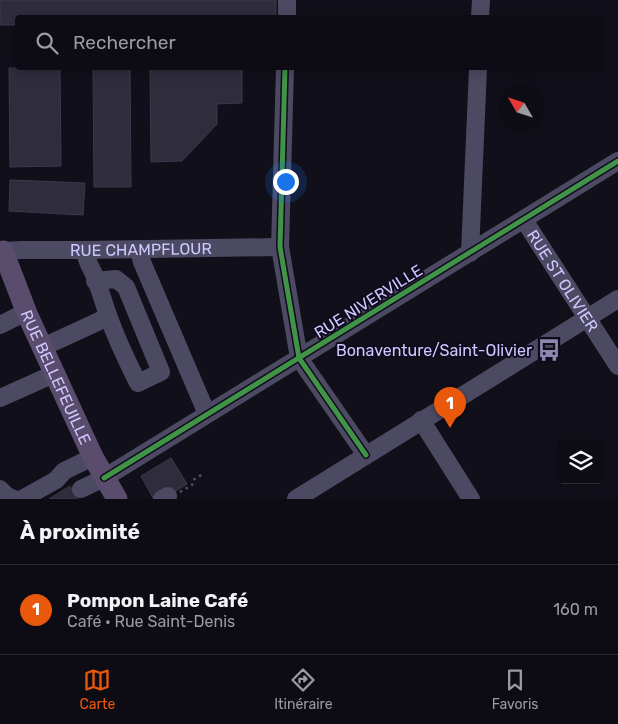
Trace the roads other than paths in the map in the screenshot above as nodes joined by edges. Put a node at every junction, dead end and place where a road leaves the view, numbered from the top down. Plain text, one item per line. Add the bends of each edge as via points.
1 (287, 0) edge
2 (481, 0) edge
3 (287, 15) edge
4 (480, 15) edge
5 (285, 70) edge
6 (478, 70) edge
7 (618, 161) edge
8 (524, 220) junction
9 (280, 247) junction
10 (85, 250) junction
11 (139, 250) junction
12 (1, 252) edge
13 (470, 253) junction
14 (6, 280) edge
15 (96, 281) junction
16 (618, 299) edge
17 (26, 312) junction
18 (108, 317) junction
19 (588, 318) junction
20 (0, 325) edge
21 (43, 347) junction
22 (299, 358) junction
23 (618, 366) edge
24 (56, 373) junction
25 (0, 398) edge
26 (207, 414) junction
27 (421, 420) junction
28 (366, 455) junction
29 (93, 456) junction
30 (104, 478) junction
31 (0, 489) edge
32 (81, 489) dead end
33 (14, 499) edge
34 (22, 499) edge
35 (117, 499) edge
36 (296, 499) edge
37 (471, 499) edge

1 - 3 street
2 - 4 street
5 - 9 street
6 - 13 street
7 - 8 street, RUE NIVERVILLE
8 - 13 street, RUE NIVERVILLE
8 - 19 street, RUE ST OLIVIER
9 - 11 street, RUE CHAMPFLOUR
9 - 22 street
10 - 11 street, RUE CHAMPFLOUR
10 - 12 street, RUE CHAMPFLOUR
10 - 15 street
11 - 26 street
12 - 14 main road, RUE BELLEFEUILLE
13 - 22 street, RUE NIVERVILLE
14 - 17 main road, RUE BELLEFEUILLE
15 - 18 street
15 - 18 street via 116,279 126,287 161,372 138,382
16 - 19 street
17 - 20 street
17 - 21 main road, RUE BELLEFEUILLE
18 - 21 street
19 - 23 street, RUE ST OLIVIER
19 - 27 street
21 - 24 main road, RUE BELLEFEUILLE
22 - 26 street, RUE NIVERVILLE
22 - 28 street
24 - 25 street
24 - 29 main road, RUE BELLEFEUILLE
26 - 30 street, RUE NIVERVILLE
27 - 28 street
27 - 37 street
28 - 36 street
29 - 30 main road, RUE BELLEFEUILLE
29 - 34 street
30 - 32 street, RUE NIVERVILLE
30 - 35 main road, RUE BELLEFEUILLE
31 - 33 street

